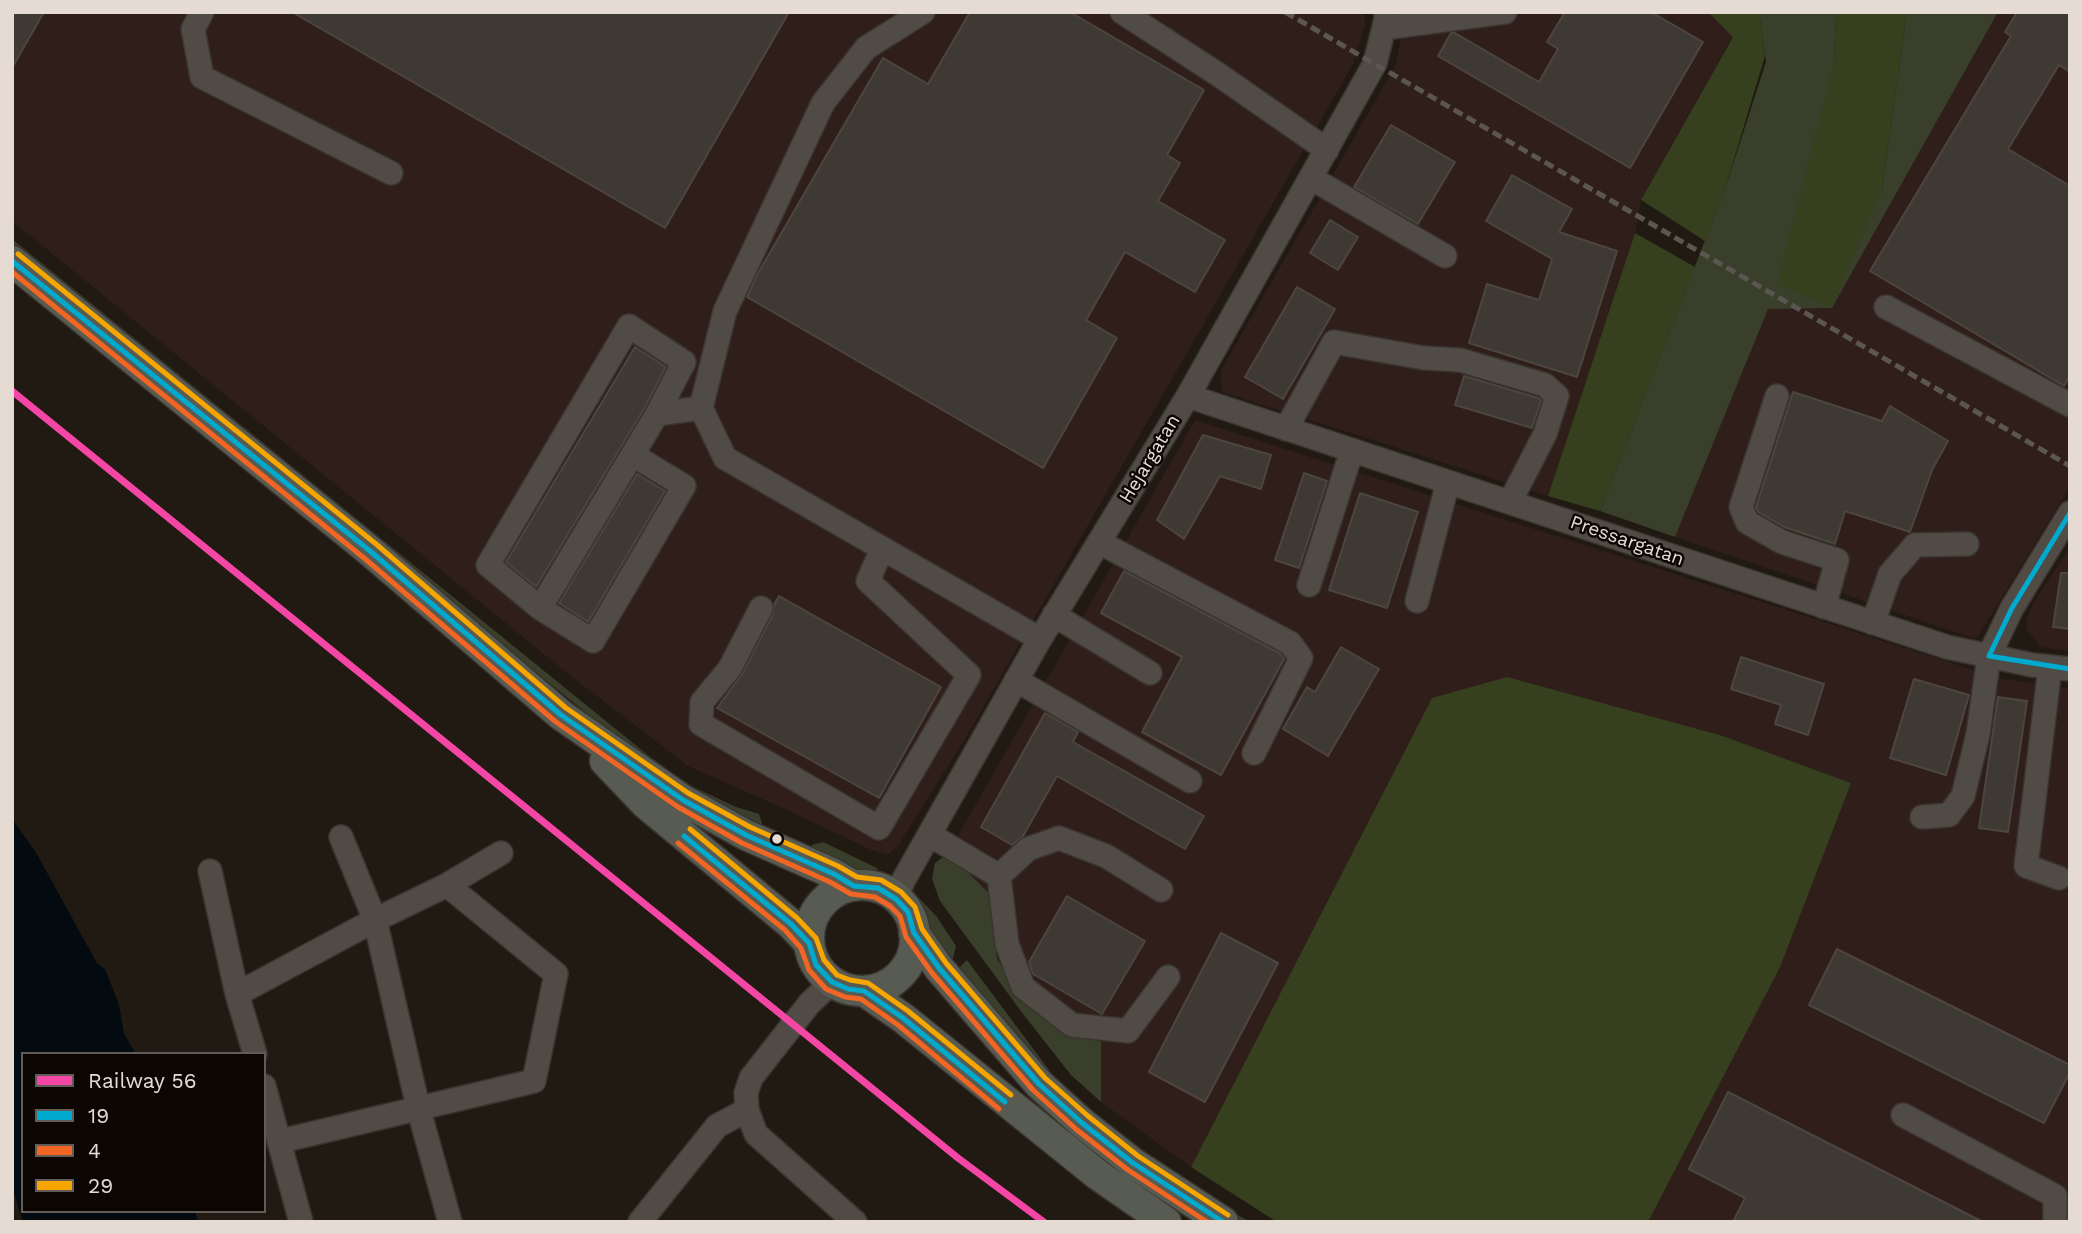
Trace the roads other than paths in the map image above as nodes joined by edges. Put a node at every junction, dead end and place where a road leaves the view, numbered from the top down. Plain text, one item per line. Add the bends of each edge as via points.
1 (202, 12) edge
2 (923, 12) edge
3 (1122, 12) edge
4 (1505, 12) edge
5 (1385, 20) edge
6 (1327, 150) junction
7 (391, 173) dead end
8 (1311, 178) junction
9 (1445, 256) dead end
10 (12, 261) edge
11 (1886, 307) dead end
12 (1188, 396) junction
13 (1777, 396) dead end
14 (2070, 405) edge
15 (701, 408) junction
16 (657, 414) junction
17 (1286, 429) junction
18 (1352, 450) junction
19 (633, 455) junction
20 (1448, 482) junction
21 (1510, 502) junction
22 (2070, 513) edge
23 (1099, 542) junction
24 (1967, 544) dead end
25 (883, 549) junction
26 (1309, 585) dead end
27 (1417, 601) dead end
28 (1824, 607) junction
29 (540, 608) junction
30 (761, 608) dead end
31 (1055, 615) junction
32 (1873, 623) junction
33 (1040, 639) junction
34 (1989, 656) junction
35 (2060, 668) edge
36 (1150, 673) dead end
37 (1016, 680) junction
38 (561, 715) junction
39 (1254, 753) dead end
40 (1190, 781) dead end
41 (1922, 817) dead end
42 (930, 835) junction
43 (341, 837) dead end
44 (501, 853) dead end
45 (210, 871) dead end
46 (999, 876) junction
47 (2059, 878) dead end
48 (447, 885) junction
49 (854, 886) junction
50 (1161, 890) dead end
51 (896, 899) junction
52 (375, 920) junction
53 (914, 933) junction
54 (809, 943) junction
55 (1168, 977) dead end
56 (832, 982) junction
57 (864, 991) junction
58 (237, 993) junction
59 (254, 1052) edge
60 (266, 1092) edge
61 (418, 1107) junction
62 (747, 1110) junction
63 (1903, 1115) dead end
64 (281, 1141) junction
65 (301, 1222) edge
66 (450, 1222) edge
67 (640, 1222) edge
68 (855, 1222) edge
69 (1166, 1222) edge
70 (1223, 1222) edge
71 (2056, 1222) edge

1 - 7 street via 193,30 202,77
2 - 15 street via 866,48 823,103 725,311
3 - 6 street
4 - 5 street
5 - 6 street, Hejargatan via 1375,63
6 - 8 street, Hejargatan
8 - 9 street
8 - 12 street, Hejargatan
10 - 38 main road via 370,551
11 - 14 street
12 - 17 street, Pressargatan
12 - 23 street, Hejargatan
13 - 28 street via 1741,507 1747,522 1782,542 1837,560
15 - 16 street
15 - 25 street via 724,458
16 - 19 street
16 - 29 street via 684,362 629,326 488,565
17 - 18 street, Pressargatan
17 - 21 street via 1334,342 1460,360 1545,385 1557,396 1545,435
18 - 20 street, Pressargatan
18 - 26 street
19 - 29 street
19 - 29 street via 684,486 593,641
20 - 21 street, Pressargatan
20 - 27 street
21 - 28 street, Pressargatan
22 - 34 street via 2012,608
23 - 31 street, Hejargatan
23 - 39 street via 1290,643 1301,658
24 - 32 street via 1915,545 1890,574
25 - 30 street via 868,581 968,675 879,828 701,724 702,702 730,668
25 - 33 street
28 - 32 street, Pressargatan
31 - 33 street, Hejargatan
31 - 36 street
32 - 34 street, Pressargatan
33 - 37 street, Hejargatan
34 - 35 street, Pressargatan
34 - 41 street via 1963,796 1948,815
35 - 47 street via 2026,866
37 - 40 street
37 - 42 street, Hejargatan
38 - 49 main road via 683,800
38 - 54 main road via 646,804
42 - 46 street
42 - 51 street, Hejargatan
43 - 52 street
44 - 48 street
45 - 58 street
46 - 50 street via 1028,849 1059,838 1106,856
46 - 55 street via 1007,944 1023,987 1072,1024 1128,1031
48 - 52 street
48 - 61 street via 556,974 534,1080
49 - 51 main road via 878,888
49 - 54 main road via 834,893 820,907 810,927
51 - 53 main road via 908,912
52 - 58 street
52 - 61 street
53 - 57 main road via 913,952 905,970 884,987
53 - 70 main road via 1039,1084 1133,1163
54 - 56 main road via 816,965
56 - 57 main road
56 - 62 street via 751,1078
57 - 69 main road via 1098,1175
58 - 59 street
60 - 64 street
61 - 64 street
61 - 66 street
62 - 67 street via 717,1126
62 - 68 street via 756,1134
63 - 71 street via 2055,1196
64 - 65 street

